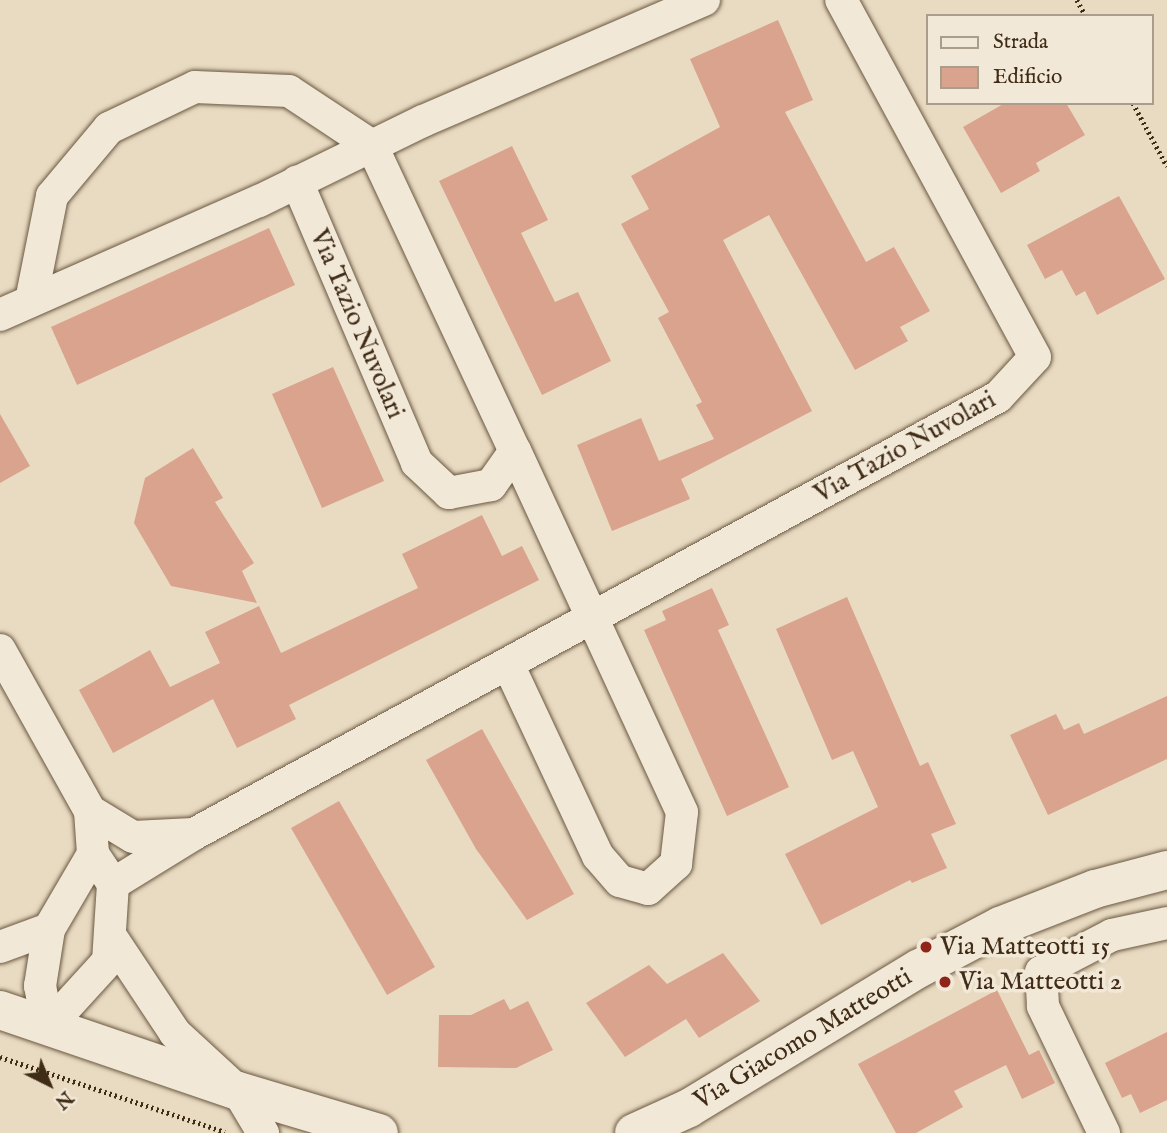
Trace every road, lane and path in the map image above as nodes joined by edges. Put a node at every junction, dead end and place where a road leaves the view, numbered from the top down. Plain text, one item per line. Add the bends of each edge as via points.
1 (704, 0) edge
2 (841, 0) edge
3 (1134, 105) edge
4 (372, 146) junction
5 (1167, 166) edge
6 (297, 182) junction
7 (31, 301) junction
8 (0, 315) edge
9 (515, 451) junction
10 (593, 618) junction
11 (0, 650) edge
12 (508, 664) junction
13 (90, 811) junction
14 (194, 834) junction
15 (93, 854) junction
16 (1167, 870) edge
17 (113, 884) junction
18 (1095, 889) junction
19 (1167, 923) edge
20 (49, 929) junction
21 (110, 934) junction
22 (1112, 935) junction
23 (0, 947) edge
24 (0, 1010) edge
25 (48, 1027) junction
26 (0, 1057) edge
27 (238, 1091) junction
28 (226, 1133) edge
29 (263, 1133) edge
30 (379, 1133) edge
31 (634, 1133) edge
32 (1104, 1133) edge

1 - 4 street
2 - 10 street, Via Tazio Nuvolari via 1035,357 998,397
3 - 5 path
4 - 6 street
4 - 7 street via 289,91 195,87 109,128 52,196
4 - 9 street
6 - 7 street
6 - 9 street, Via Tazio Nuvolari via 416,463 449,493 491,485
7 - 8 street
9 - 10 street
10 - 12 street, Via Tazio Nuvolari
10 - 12 street via 682,812 676,864 648,889 620,881 598,856
11 - 13 street
12 - 14 street, Via Tazio Nuvolari
13 - 14 street via 133,837
13 - 15 street
14 - 17 street, Via Tazio Nuvolari
15 - 17 street
15 - 20 street
16 - 18 street, Via Giacomo Matteotti
17 - 21 street
18 - 22 street
18 - 31 street, Via Giacomo Matteotti via 988,932 918,969 689,1108
19 - 22 street
20 - 23 street
20 - 25 street via 40,986
21 - 25 street via 108,961
21 - 27 street via 175,1033
22 - 32 street via 1041,972 1043,1006
24 - 25 street
25 - 27 street
26 - 28 path
27 - 29 street
27 - 30 street

